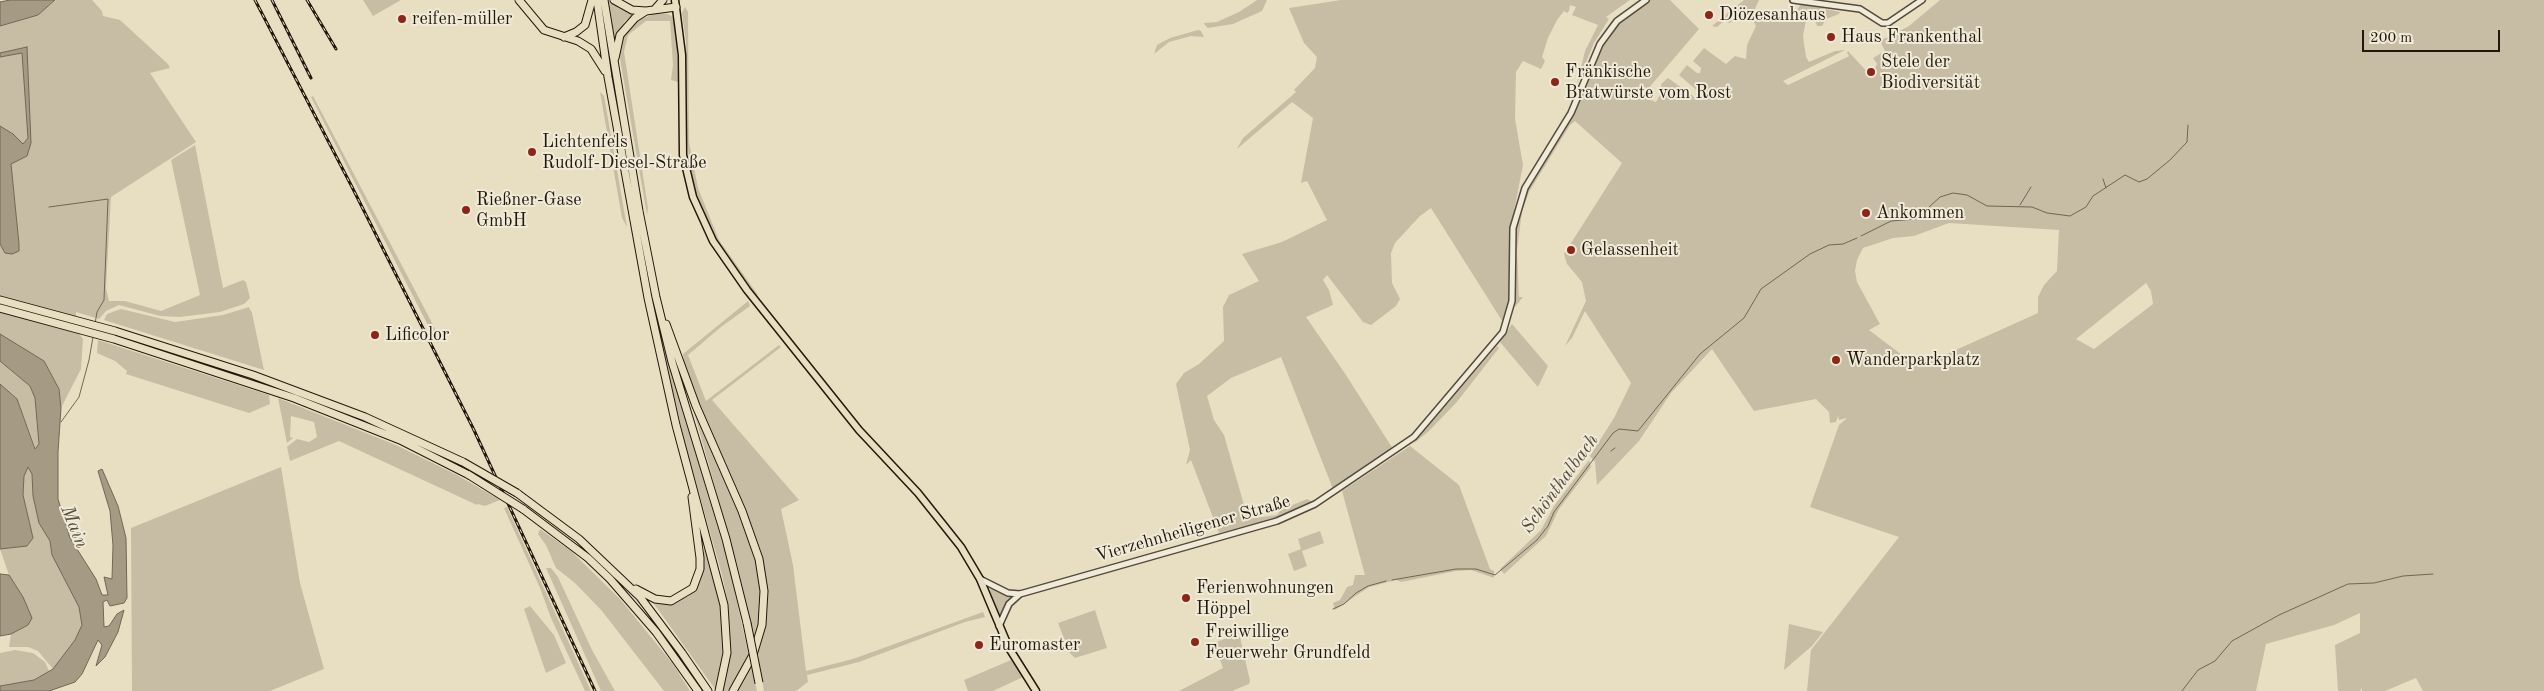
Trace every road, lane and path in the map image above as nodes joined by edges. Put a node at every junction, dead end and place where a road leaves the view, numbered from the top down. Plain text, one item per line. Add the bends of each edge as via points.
1 (518, 0) edge
2 (592, 0) edge
3 (597, 0) edge
4 (604, 0) edge
5 (614, 0) edge
6 (662, 0) edge
7 (1646, 0) edge
8 (1794, 0) edge
9 (1922, 0) edge
10 (675, 3) edge
11 (655, 9) junction
12 (646, 12) junction
13 (563, 37) junction
14 (614, 67) junction
15 (608, 77) junction
16 (656, 297) junction
17 (0, 300) edge
18 (0, 308) edge
19 (114, 335) junction
20 (687, 467) junction
21 (980, 579) junction
22 (623, 580) junction
23 (1020, 594) junction
24 (999, 626) junction
25 (760, 687) edge
26 (698, 691) edge
27 (708, 691) edge
28 (718, 691) edge
29 (733, 691) edge
30 (1036, 691) edge

1 - 13 highway via 544,30
2 - 13 highway via 585,25
3 - 15 highway
4 - 14 highway
5 - 12 highway via 632,10
6 - 11 highway
7 - 23 street, Vierzehnheiligener Straße via 1617,21 1600,44 1572,113 1525,188 1513,228 1512,301 1503,332 1424,427 1397,450 1303,511
8 - 9 street via 1860,9 1882,23 1897,19
10 - 11 highway
10 - 21 main road via 682,54 684,155 693,197 713,241 859,430 934,511
11 - 12 highway
12 - 14 highway via 625,26
13 - 15 highway via 591,49
14 - 16 highway
15 - 20 highway via 652,318
16 - 25 highway, bridge via 672,362 726,539
16 - 29 highway via 696,406 742,511 759,559 764,591 762,626 753,655
17 - 19 highway
18 - 19 highway
19 - 22 highway, bridge via 253,375 374,421 463,462 517,493 579,538
19 - 26 highway, bridge via 294,398 400,440 469,475 572,545 610,579 656,632
20 - 22 highway via 700,558 700,570 693,588 679,598 662,601
20 - 28 highway via 724,605 727,653
21 - 23 street
21 - 24 main road
22 - 27 highway via 662,625
23 - 24 street via 1009,604
24 - 30 main road

